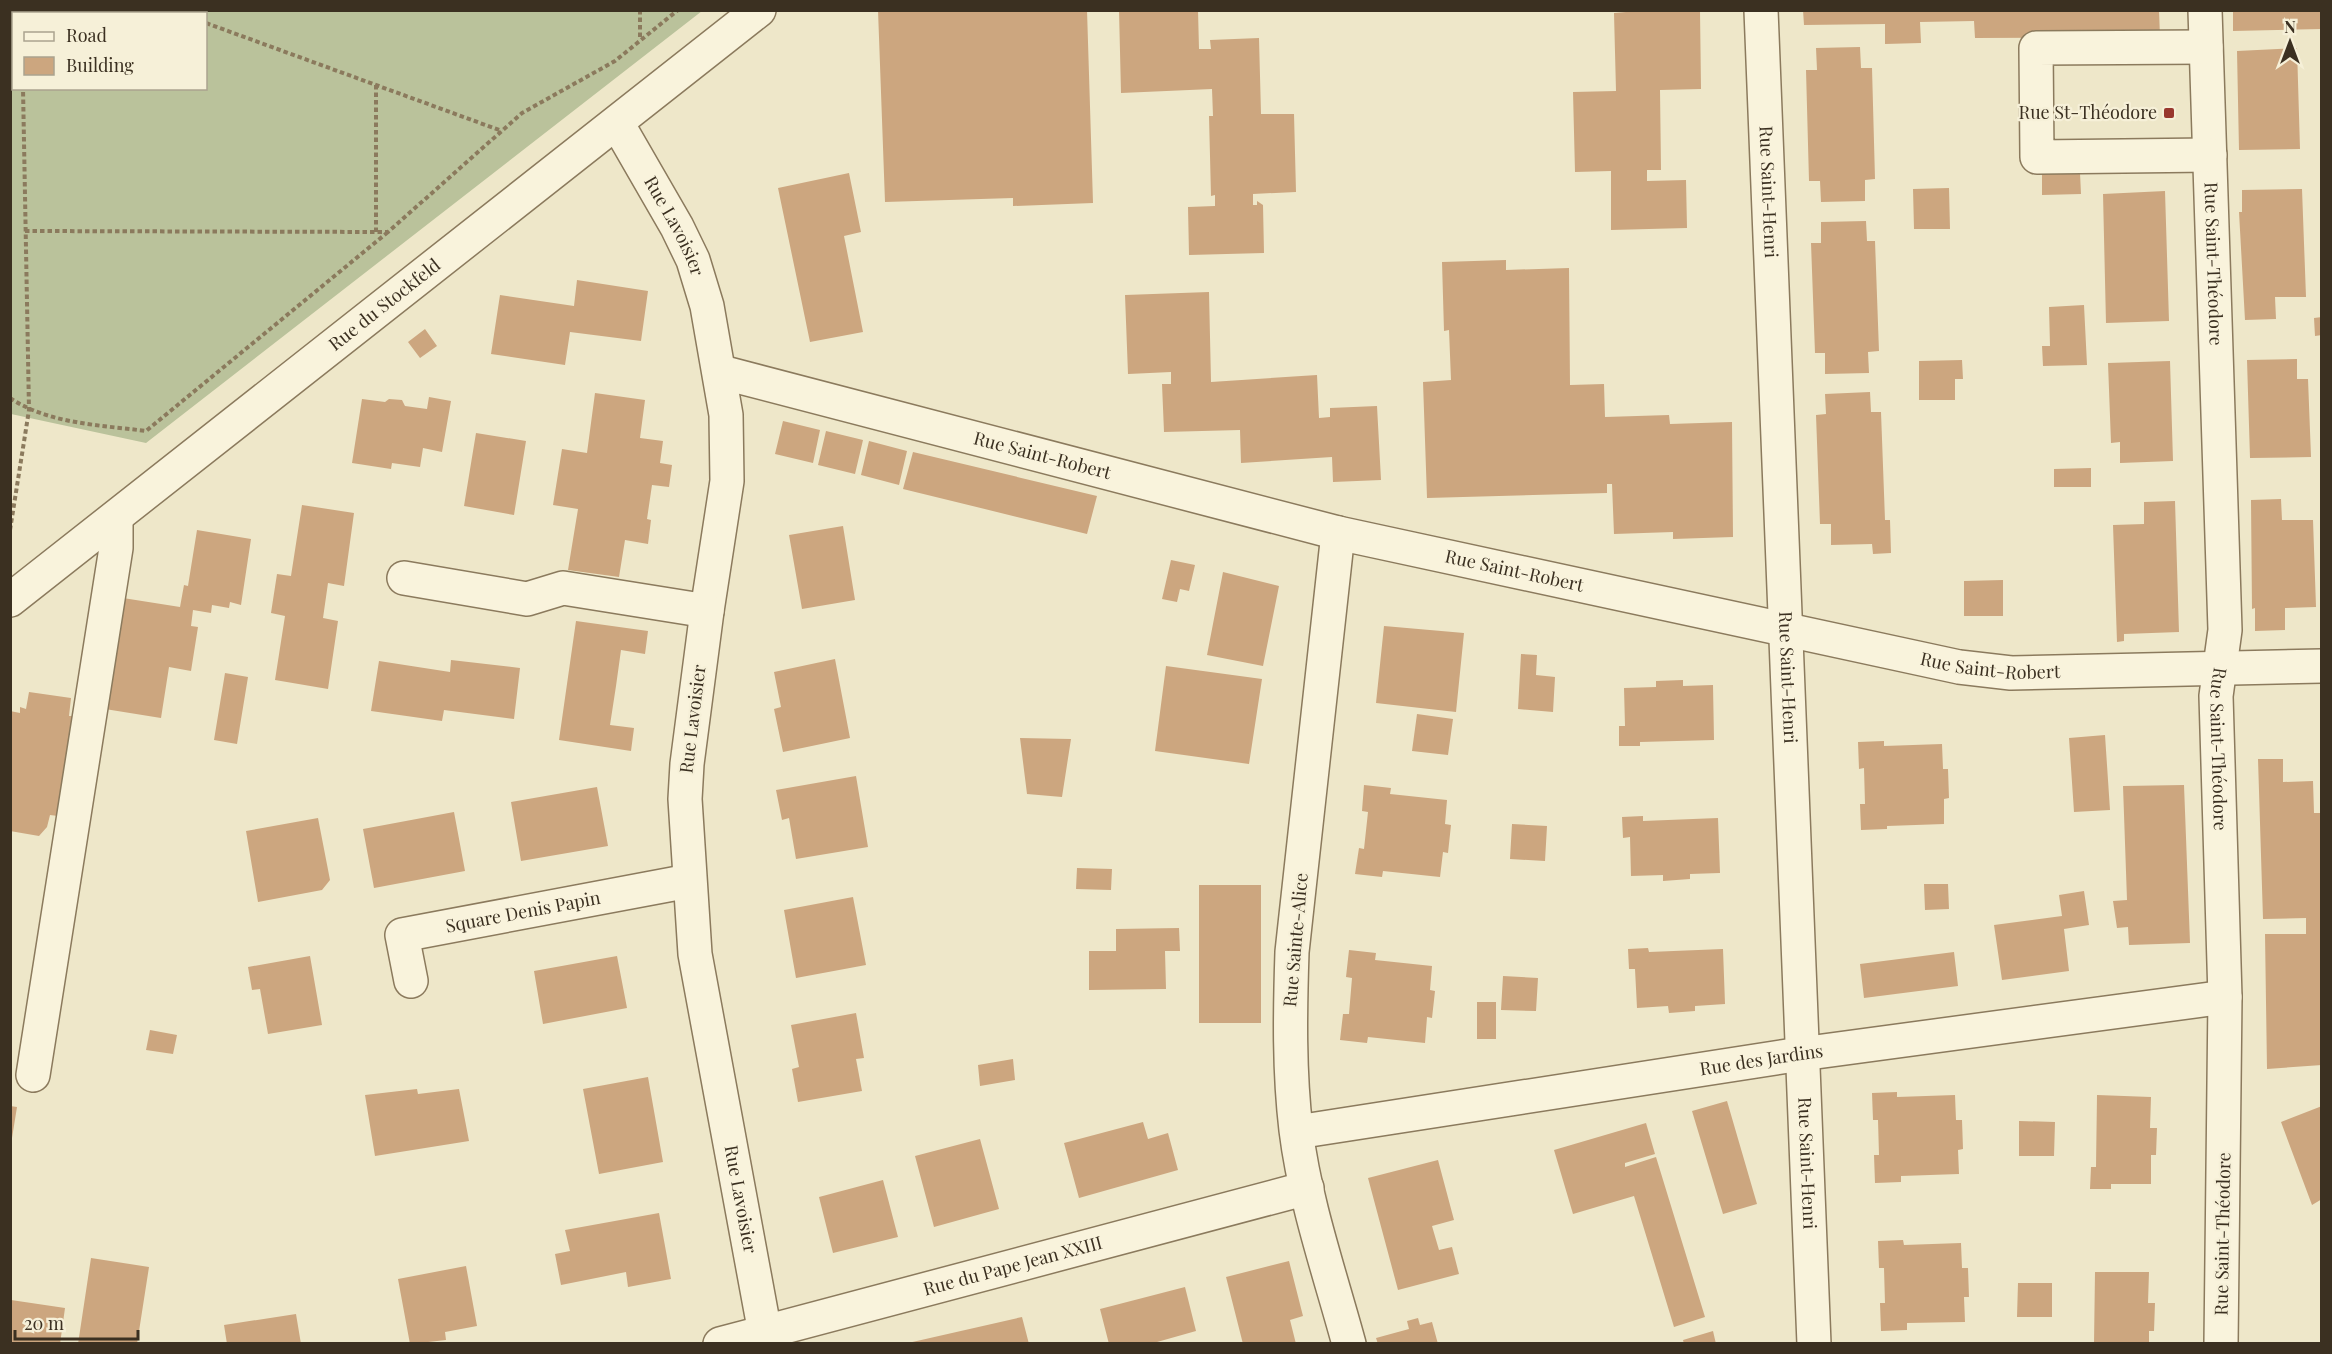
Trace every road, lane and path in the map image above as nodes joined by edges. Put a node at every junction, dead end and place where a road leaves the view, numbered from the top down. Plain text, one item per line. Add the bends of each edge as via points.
1 (640, 10) edge
2 (678, 10) edge
3 (759, 10) edge
4 (1761, 10) edge
5 (2205, 10) edge
6 (207, 23) edge
7 (640, 41) junction
8 (2206, 47) junction
9 (376, 85) junction
10 (23, 90) edge
11 (617, 123) junction
12 (502, 131) junction
13 (2210, 155) junction
14 (25, 231) junction
15 (376, 232) junction
16 (388, 232) junction
17 (720, 372) junction
18 (10, 398) edge
19 (29, 411) junction
20 (116, 519) junction
21 (10, 530) edge
22 (1338, 532) junction
23 (404, 579) dead end
24 (10, 600) edge
25 (706, 611) junction
26 (1787, 631) junction
27 (2322, 666) edge
28 (2220, 670) junction
29 (690, 881) junction
30 (411, 981) dead end
31 (2225, 997) junction
32 (1801, 1054) junction
33 (33, 1075) dead end
34 (1297, 1132) junction
35 (1307, 1188) junction
36 (765, 1333) junction
37 (720, 1344) edge
38 (1349, 1344) edge
39 (1814, 1344) edge
40 (2221, 1344) edge

1 - 7 path
2 - 7 path
3 - 11 street, Rue du Stockfeld
4 - 26 street, Rue Saint-Henri
5 - 8 street, Rue Saint-Théodore
6 - 9 path
7 - 12 path via 615,62 522,113
8 - 13 street, Rue Saint-Théodore
8 - 13 street via 2036,48 2037,157
9 - 12 path
9 - 15 path
10 - 14 path
11 - 17 street, Rue Lavoisier via 693,260
11 - 20 street, Rue du Stockfeld
12 - 16 path
13 - 28 street, Rue Saint-Théodore via 2225,630
14 - 15 path
14 - 19 path
15 - 16 path
16 - 19 path via 146,431 75,422
17 - 22 street, Rue Saint-Robert
17 - 25 street, Rue Lavoisier via 726,415 727,481
18 - 19 path
19 - 21 path
20 - 24 street, Rue du Stockfeld
20 - 33 street via 116,548
22 - 26 street, Rue Saint-Robert
22 - 34 street, Rue Sainte-Alice via 1292,952 1290,1012
23 - 25 street via 527,599 563,588
25 - 29 street, Rue Lavoisier via 687,764
26 - 28 street, Rue Saint-Robert via 1959,667 2012,673
26 - 32 street, Rue Saint-Henri
27 - 28 street, Rue Saint-Robert
28 - 31 street, Rue Saint-Théodore via 2216,716
29 - 30 street, Square Denis Papin via 402,935
29 - 36 street, Rue Lavoisier via 695,954
31 - 32 street, Rue des Jardins
31 - 40 street, Rue Saint-Théodore
32 - 34 street, Rue des Jardins
32 - 39 street, Rue Saint-Henri
34 - 35 street, Rue Sainte-Alice
35 - 36 street, Rue du Pape Jean XXIII
35 - 38 street, Rue Sainte-Alice
36 - 37 street, Rue du Pape Jean XXIII

